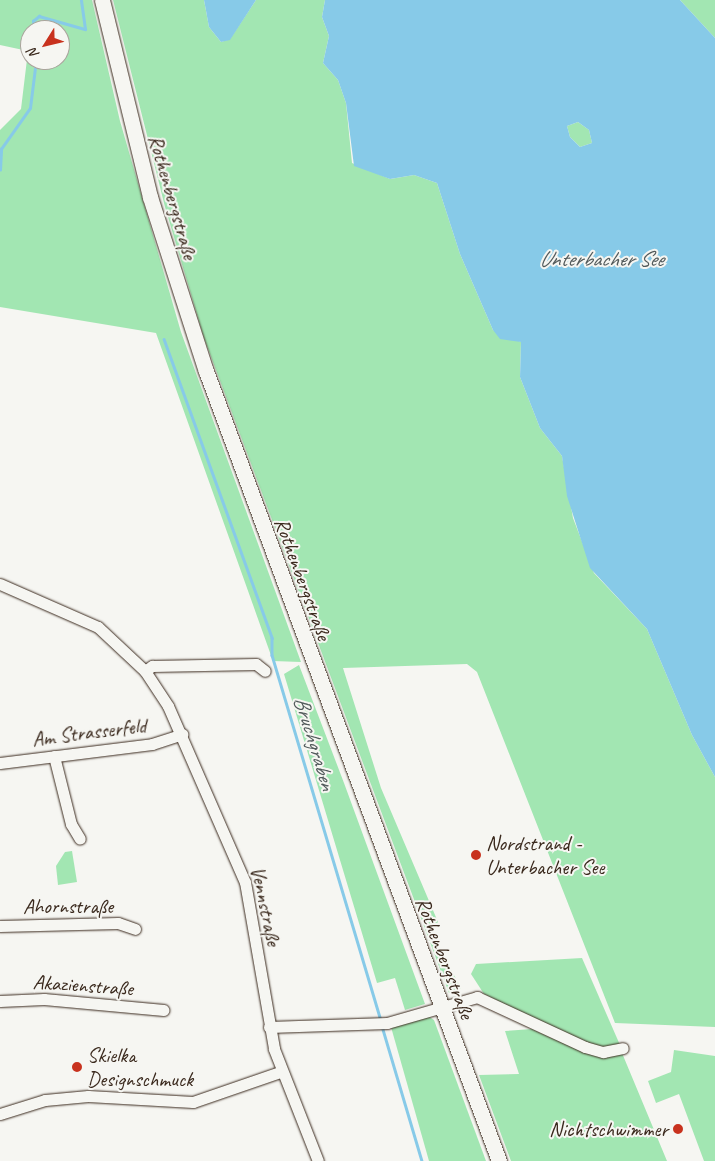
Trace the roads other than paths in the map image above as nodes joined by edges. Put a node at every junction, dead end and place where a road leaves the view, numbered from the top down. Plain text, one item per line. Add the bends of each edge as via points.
1 (102, 0) edge
2 (0, 584) edge
3 (145, 671) junction
4 (265, 671) dead end
5 (182, 734) junction
6 (54, 756) junction
7 (0, 763) edge
8 (80, 839) dead end
9 (0, 926) edge
10 (136, 929) dead end
11 (0, 1001) edge
12 (440, 1006) junction
13 (163, 1010) dead end
14 (269, 1027) junction
15 (623, 1048) dead end
16 (280, 1072) junction
17 (0, 1114) edge
18 (318, 1161) edge
19 (499, 1161) edge

1 - 12 main road, Rothenbergstraße via 150,197 206,372
2 - 3 street, Vennstraße via 77,614 98,627
3 - 4 street via 152,666 256,664
3 - 5 street, Vennstraße
5 - 6 street, Am Strasserfeld via 152,744
5 - 14 street, Vennstraße via 245,882
6 - 7 street, Am Strasserfeld
6 - 8 street via 71,824
9 - 10 street, Ahornstraße via 118,923
11 - 13 street, Akazienstraße via 44,999
12 - 14 street via 388,1023
12 - 15 street via 477,997 584,1047 603,1052
12 - 19 main road, Rothenbergstraße
14 - 16 street, Vennstraße
16 - 17 street via 193,1102 79,1096 44,1100
16 - 18 street, Vennstraße

